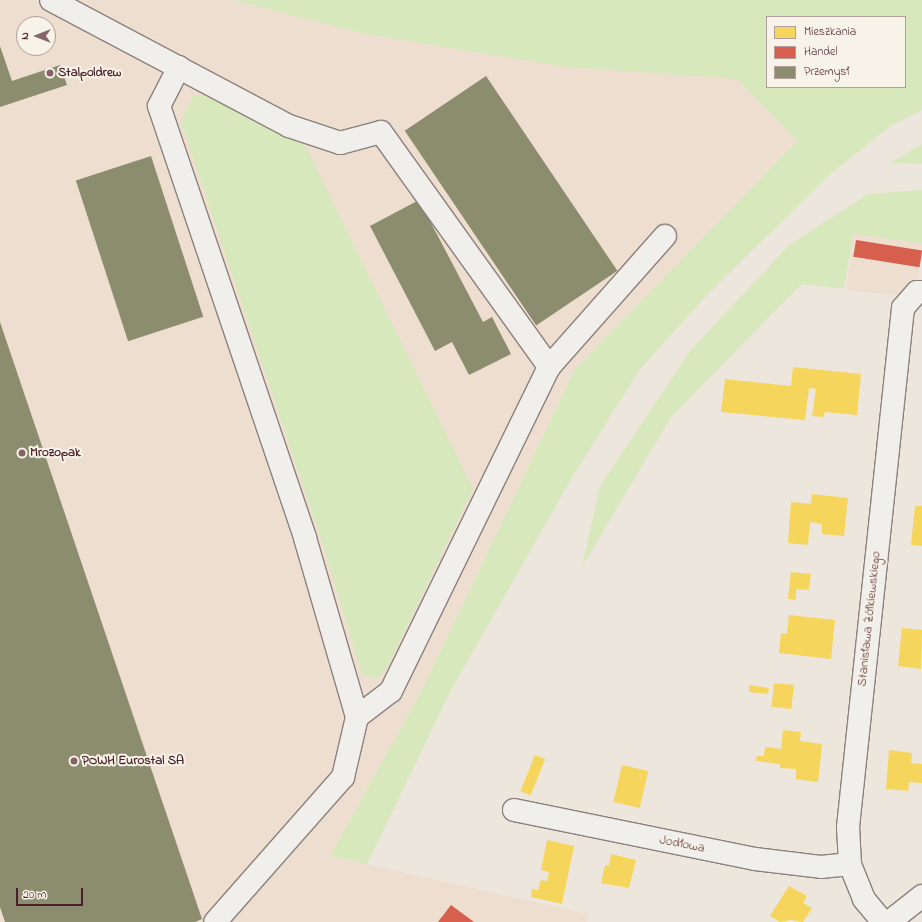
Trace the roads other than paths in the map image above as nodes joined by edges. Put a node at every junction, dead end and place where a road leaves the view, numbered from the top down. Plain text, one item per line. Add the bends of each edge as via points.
1 (51, 0) edge
2 (179, 67) junction
3 (665, 236) dead end
4 (922, 292) edge
5 (549, 367) junction
6 (357, 717) junction
7 (514, 810) dead end
8 (850, 864) junction
9 (922, 896) edge
10 (216, 922) edge
11 (883, 922) edge
12 (889, 922) edge

1 - 2 street
2 - 5 street via 290,126 340,143 381,132
2 - 6 street via 159,106 305,538
3 - 5 street
4 - 8 street, Stanisława Żółkiewskiego via 917,292 903,308 848,827
5 - 6 street via 391,691
6 - 10 street via 343,777
7 - 8 street, Jodłowa via 755,859 821,867
8 - 11 street, Stanisława Żółkiewskiego via 864,899
9 - 12 street

